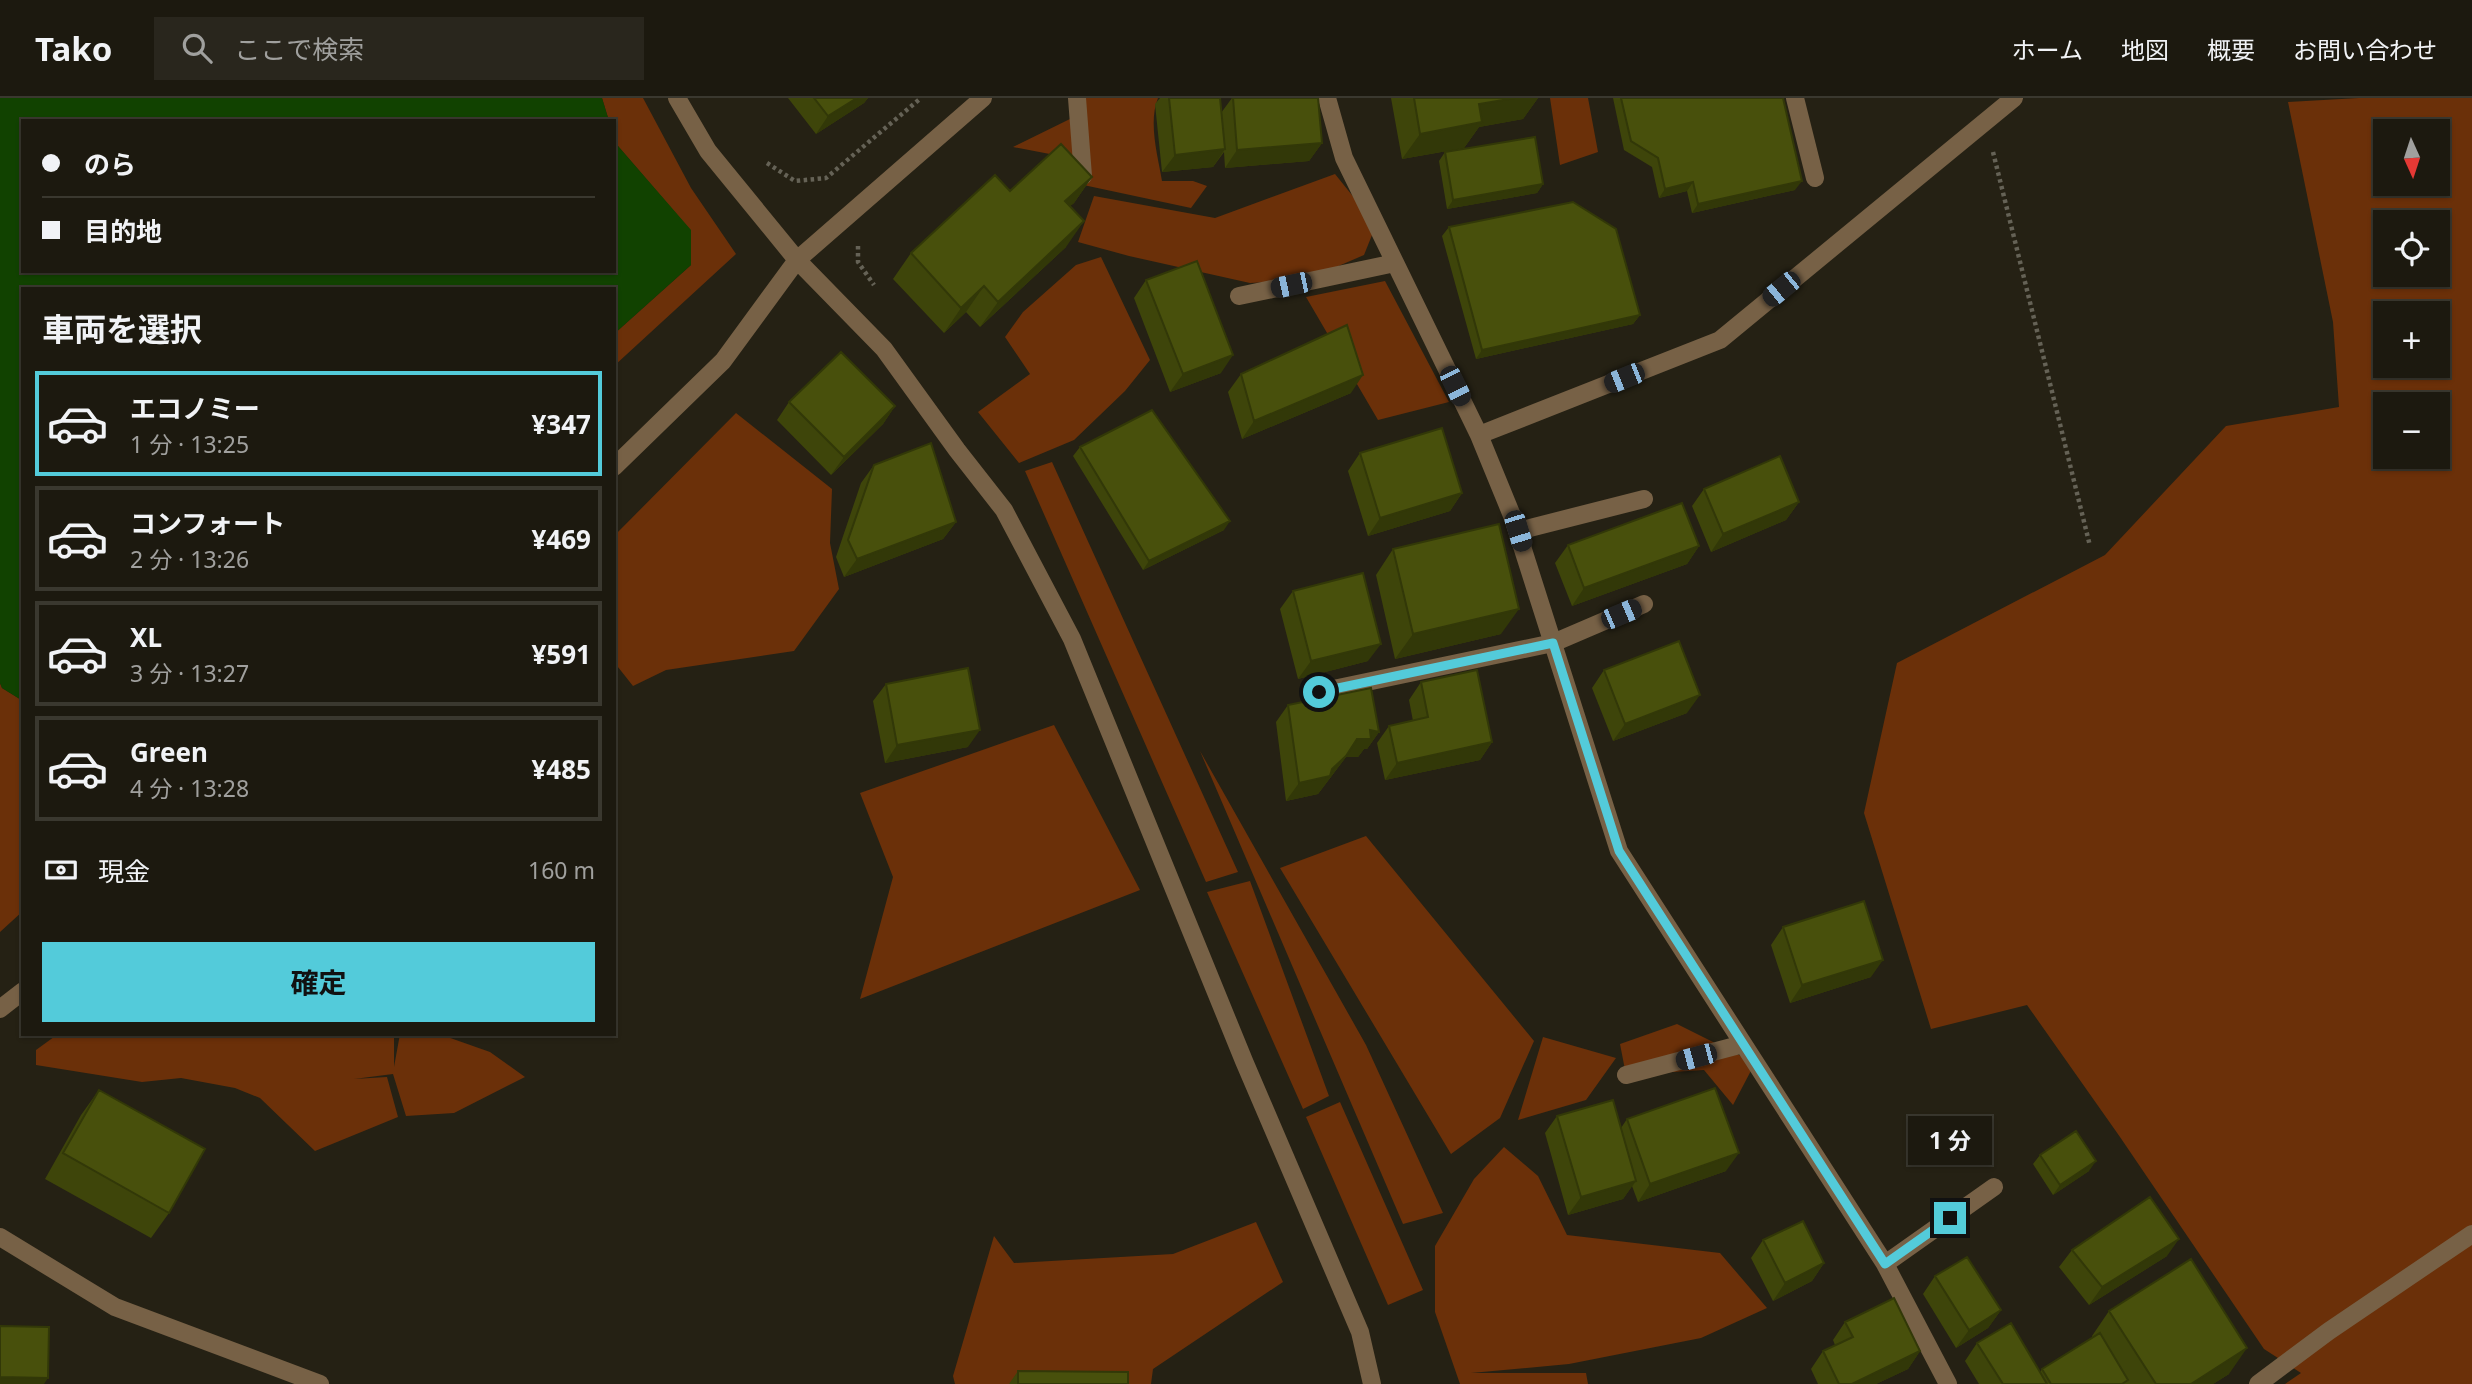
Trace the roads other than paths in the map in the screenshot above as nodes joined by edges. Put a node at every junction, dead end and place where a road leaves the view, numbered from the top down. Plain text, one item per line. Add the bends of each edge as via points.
1 (677, 98) edge
2 (983, 98) edge
3 (1077, 98) edge
4 (1327, 98) edge
5 (1795, 98) edge
6 (2014, 98) edge
7 (1083, 176) edge
8 (1815, 178) dead end
9 (796, 260) junction
10 (1395, 263) junction
11 (1239, 296) dead end
12 (1479, 435) junction
13 (616, 465) edge
14 (1644, 499) dead end
15 (1518, 531) junction
16 (1644, 604) dead end
17 (1553, 643) junction
18 (1319, 692) dead end
19 (21, 993) edge
20 (0, 1009) edge
21 (1743, 1044) junction
22 (1626, 1075) dead end
23 (1994, 1187) dead end
24 (2472, 1234) edge
25 (0, 1237) edge
26 (1885, 1264) junction
27 (320, 1384) edge
28 (1372, 1384) edge
29 (1948, 1384) edge
30 (2258, 1384) edge

1 - 9 street via 708,151
2 - 9 street
3 - 7 street
4 - 10 street via 1344,158
5 - 8 street
6 - 12 street via 1720,340
9 - 13 street via 723,361
9 - 28 street via 884,349 1004,510 1051,595 1360,1332
10 - 11 street
10 - 12 street
12 - 15 street
14 - 15 street
15 - 17 street
16 - 17 street
17 - 18 street
17 - 21 street via 1619,851
19 - 20 street
21 - 22 street
21 - 26 street
23 - 26 street
24 - 30 street
25 - 27 street via 115,1307
26 - 29 street

